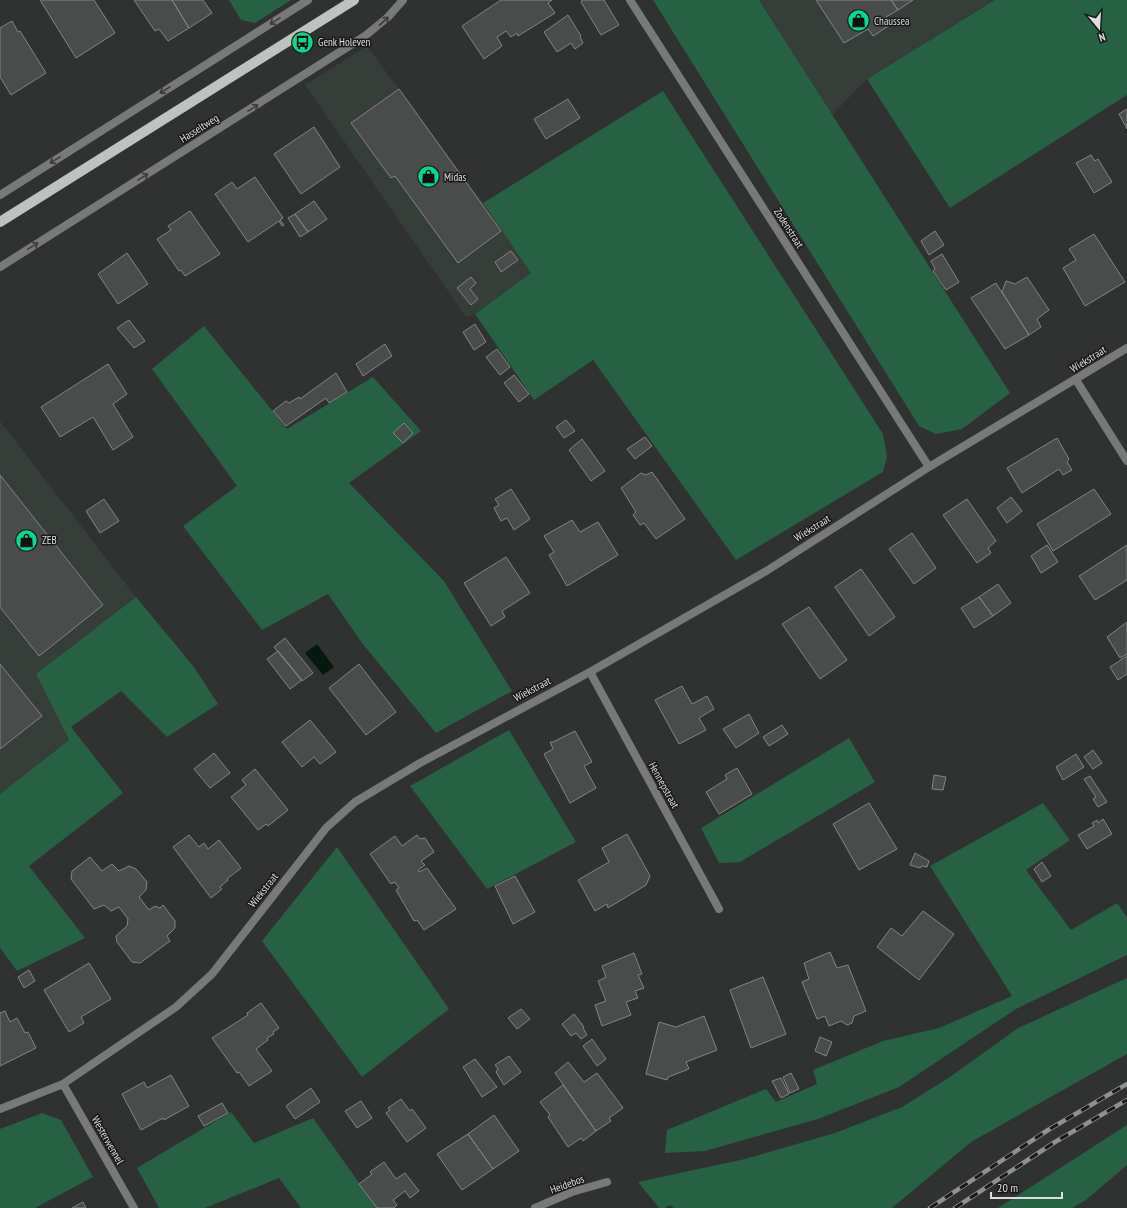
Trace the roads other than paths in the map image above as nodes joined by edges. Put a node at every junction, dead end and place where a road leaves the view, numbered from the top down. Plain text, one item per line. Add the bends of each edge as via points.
1 (308, 0) edge
2 (354, 0) edge
3 (403, 0) edge
4 (630, 0) edge
5 (0, 195) edge
6 (0, 222) edge
7 (0, 267) edge
8 (1127, 348) edge
9 (1076, 380) junction
10 (1127, 461) edge
11 (929, 467) junction
12 (590, 672) junction
13 (720, 909) dead end
14 (62, 1084) junction
15 (0, 1109) edge
16 (607, 1182) dead end
17 (134, 1208) edge
18 (535, 1208) edge

1 -> 5 street
2 - 6 main road
7 -> 3 street, Hasseltweg via 365,36 388,17
4 - 11 street, Zodenstraat
8 - 9 street, Wiekstraat
9 - 10 street
9 - 11 street, Wiekstraat
11 - 12 street, Wiekstraat via 768,570
12 - 13 street, Hennepstraat
12 - 14 street, Wiekstraat via 420,763 355,802 326,828 212,974 176,1007
14 - 15 street, Wiekstraat
14 - 17 street, Westerwennel
16 - 18 street, Heidebos via 572,1192

